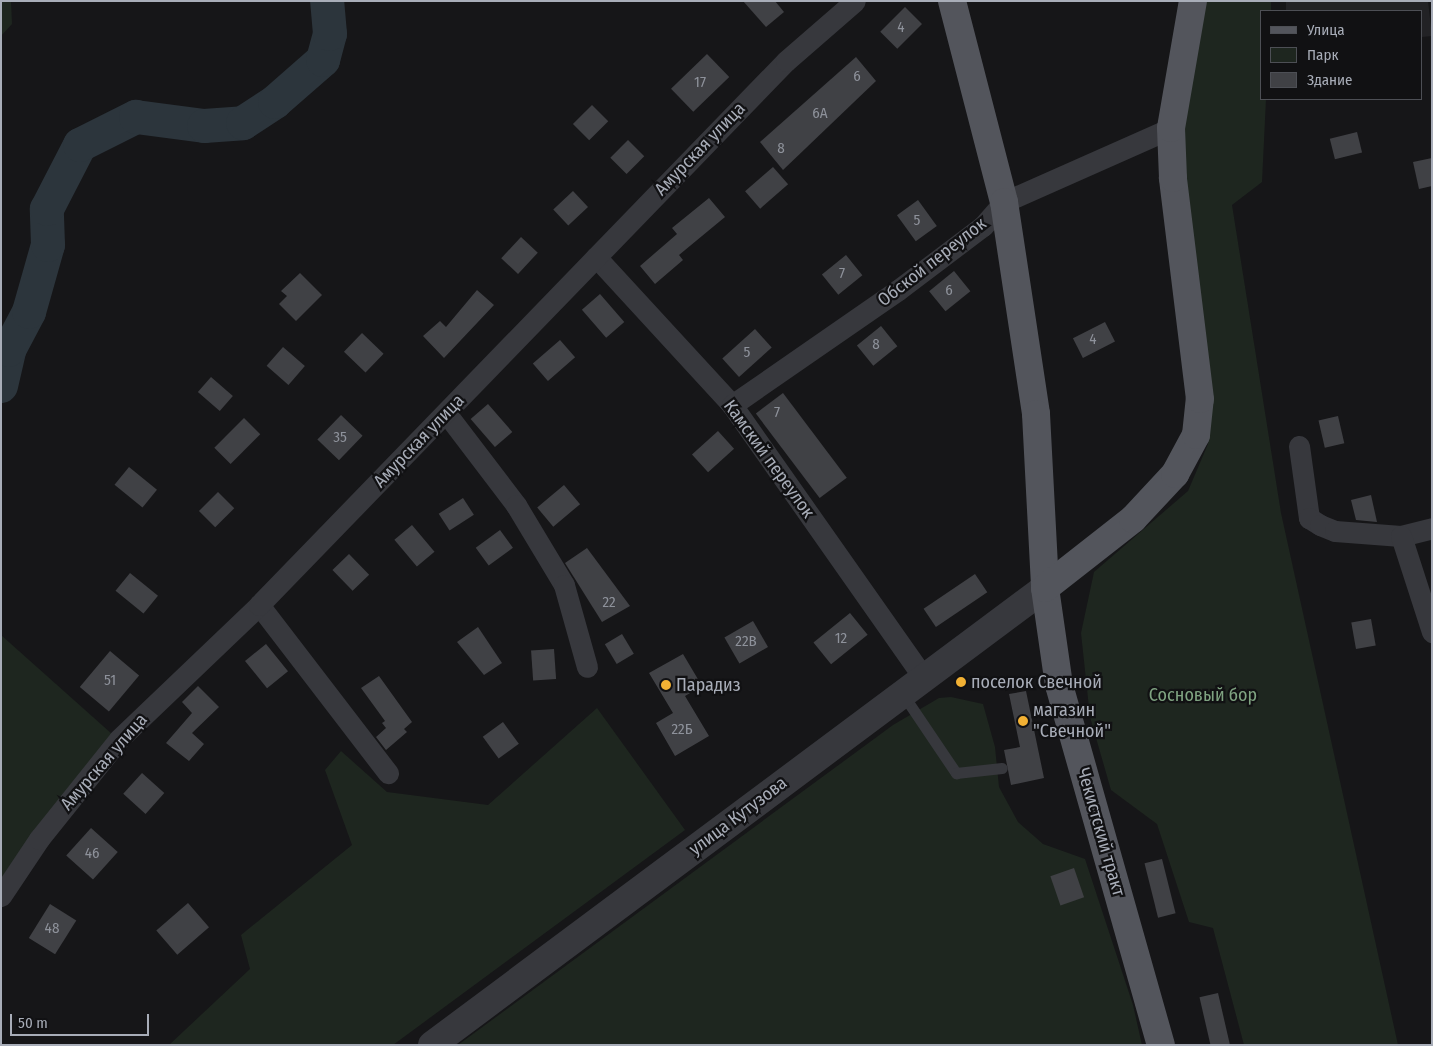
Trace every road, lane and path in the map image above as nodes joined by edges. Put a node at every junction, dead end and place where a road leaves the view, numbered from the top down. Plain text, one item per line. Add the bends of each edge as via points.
1 (855, 1) edge
2 (952, 1) edge
3 (1193, 1) edge
4 (1171, 128) junction
5 (1004, 202) junction
6 (596, 257) junction
7 (732, 405) junction
8 (446, 413) junction
9 (1299, 446) dead end
10 (1432, 528) edge
11 (1401, 536) junction
12 (1045, 588) junction
13 (259, 605) junction
14 (1432, 632) edge
15 (586, 667) dead end
16 (923, 677) junction
17 (902, 693) junction
18 (1002, 768) dead end
19 (388, 773) dead end
20 (1, 896) edge
21 (432, 1045) edge
22 (1161, 1045) edge

1 - 6 street, Амурская улица via 786,60
2 - 5 main road, Чекистский тракт
3 - 4 main road
4 - 5 street, Обской переулок
4 - 12 main road via 1173,178 1200,399 1196,435 1175,474 1133,519
5 - 7 street, Обской переулок via 983,226 898,290
5 - 12 main road, Чекистский тракт via 1036,414
6 - 7 street, Камский переулок
6 - 8 street, Амурская улица
7 - 16 street, Камский переулок
8 - 13 street, Амурская улица
8 - 15 street via 516,505 564,585
9 - 11 street via 1309,518 1336,531
10 - 11 street
11 - 14 street
12 - 16 street, улица Кутузова
12 - 22 main road, Чекистский тракт via 1059,685
13 - 19 street
13 - 20 street, Амурская улица via 119,739 39,839
16 - 17 street, улица Кутузова
17 - 18 lane via 956,773
17 - 21 street, улица Кутузова

